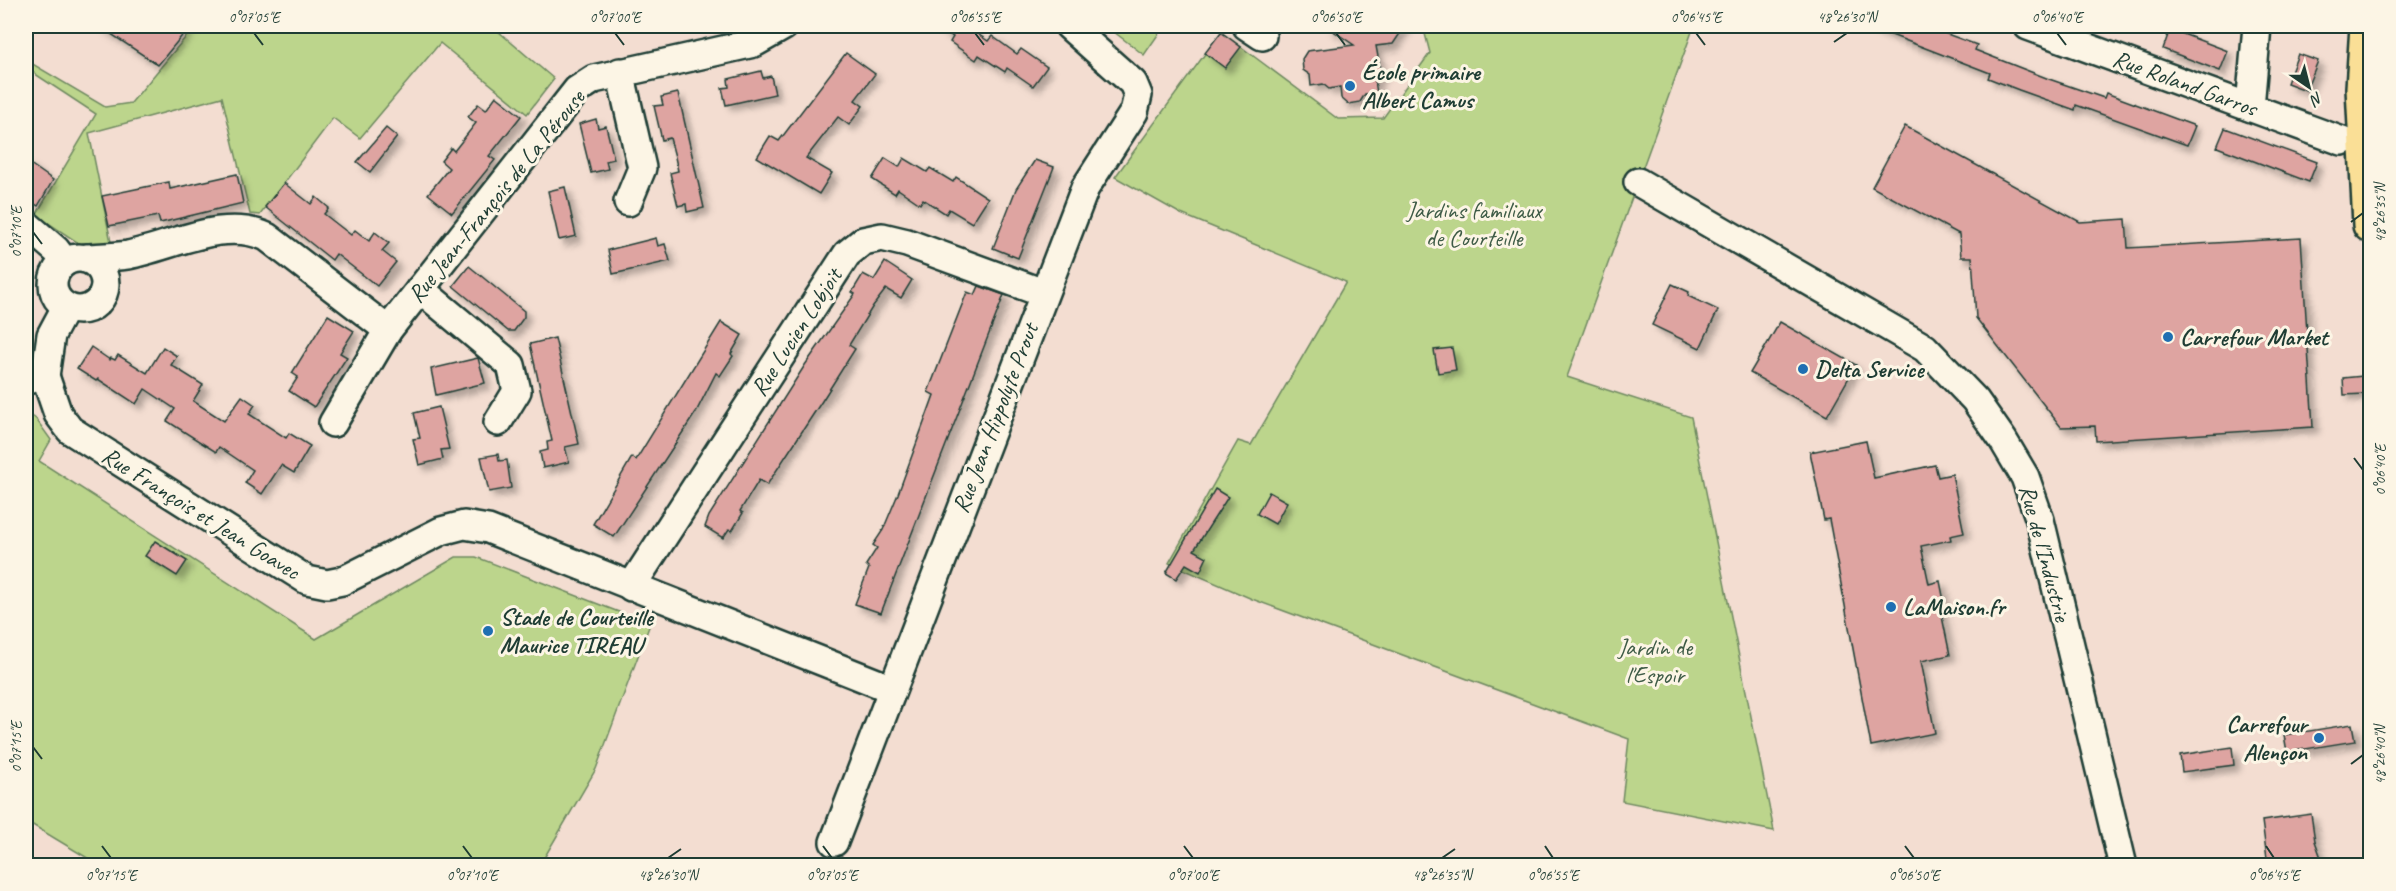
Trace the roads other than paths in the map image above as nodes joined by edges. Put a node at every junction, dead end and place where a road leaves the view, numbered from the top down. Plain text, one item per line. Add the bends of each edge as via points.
1 (784, 26) edge
2 (1070, 26) edge
3 (2028, 26) edge
4 (2257, 26) edge
5 (2367, 26) edge
6 (620, 72) junction
7 (2250, 106) junction
8 (2342, 141) dead end
9 (1638, 182) dead end
10 (628, 202) dead end
11 (26, 224) edge
12 (2370, 225) edge
13 (128, 255) junction
14 (76, 260) junction
15 (105, 279) junction
16 (420, 290) junction
17 (1043, 293) junction
18 (66, 307) junction
19 (388, 330) junction
20 (35, 378) edge
21 (498, 422) dead end
22 (333, 423) dead end
23 (631, 587) junction
24 (892, 690) junction
25 (834, 842) dead end
26 (2122, 866) edge

1 - 6 street, Rue Jean-François de La Pérouse via 754,43
2 - 17 street, Rue Jean Hippolyte Prout via 1124,72 1138,95 1130,119 1085,188
3 - 7 street, Rue Roland Garros
4 - 7 street
5 - 12 main road via 2363,88
6 - 10 street via 642,168
6 - 16 street, Rue Jean-François de La Pérouse via 594,79 577,90
7 - 8 street, Rue Roland Garros
9 - 26 street, Rue de l'Industrie via 1925,348 1975,400 2025,477 2040,520
11 - 14 street via 56,250
13 - 14 street
13 - 15 street
13 - 19 street via 237,228 252,230 267,237
14 - 15 street via 96,263
14 - 18 street via 57,270 53,281 54,292
15 - 18 street via 105,289 94,306
16 - 19 street, Rue Jean-François de La Pérouse
16 - 21 street via 511,365 517,391
17 - 23 street, Rue Lucien Lobjoit via 907,243 882,237 863,241 847,254
17 - 24 street, Rue Jean Hippolyte Prout
18 - 20 street
19 - 22 street, Rue Jean-François de La Pérouse
20 - 23 street, Rue François et Jean Goavec via 70,430 307,580 327,584 342,581 441,531 464,525 488,529
23 - 24 street, Rue François et Jean Goavec
24 - 25 street, Rue Jean Hippolyte Prout

